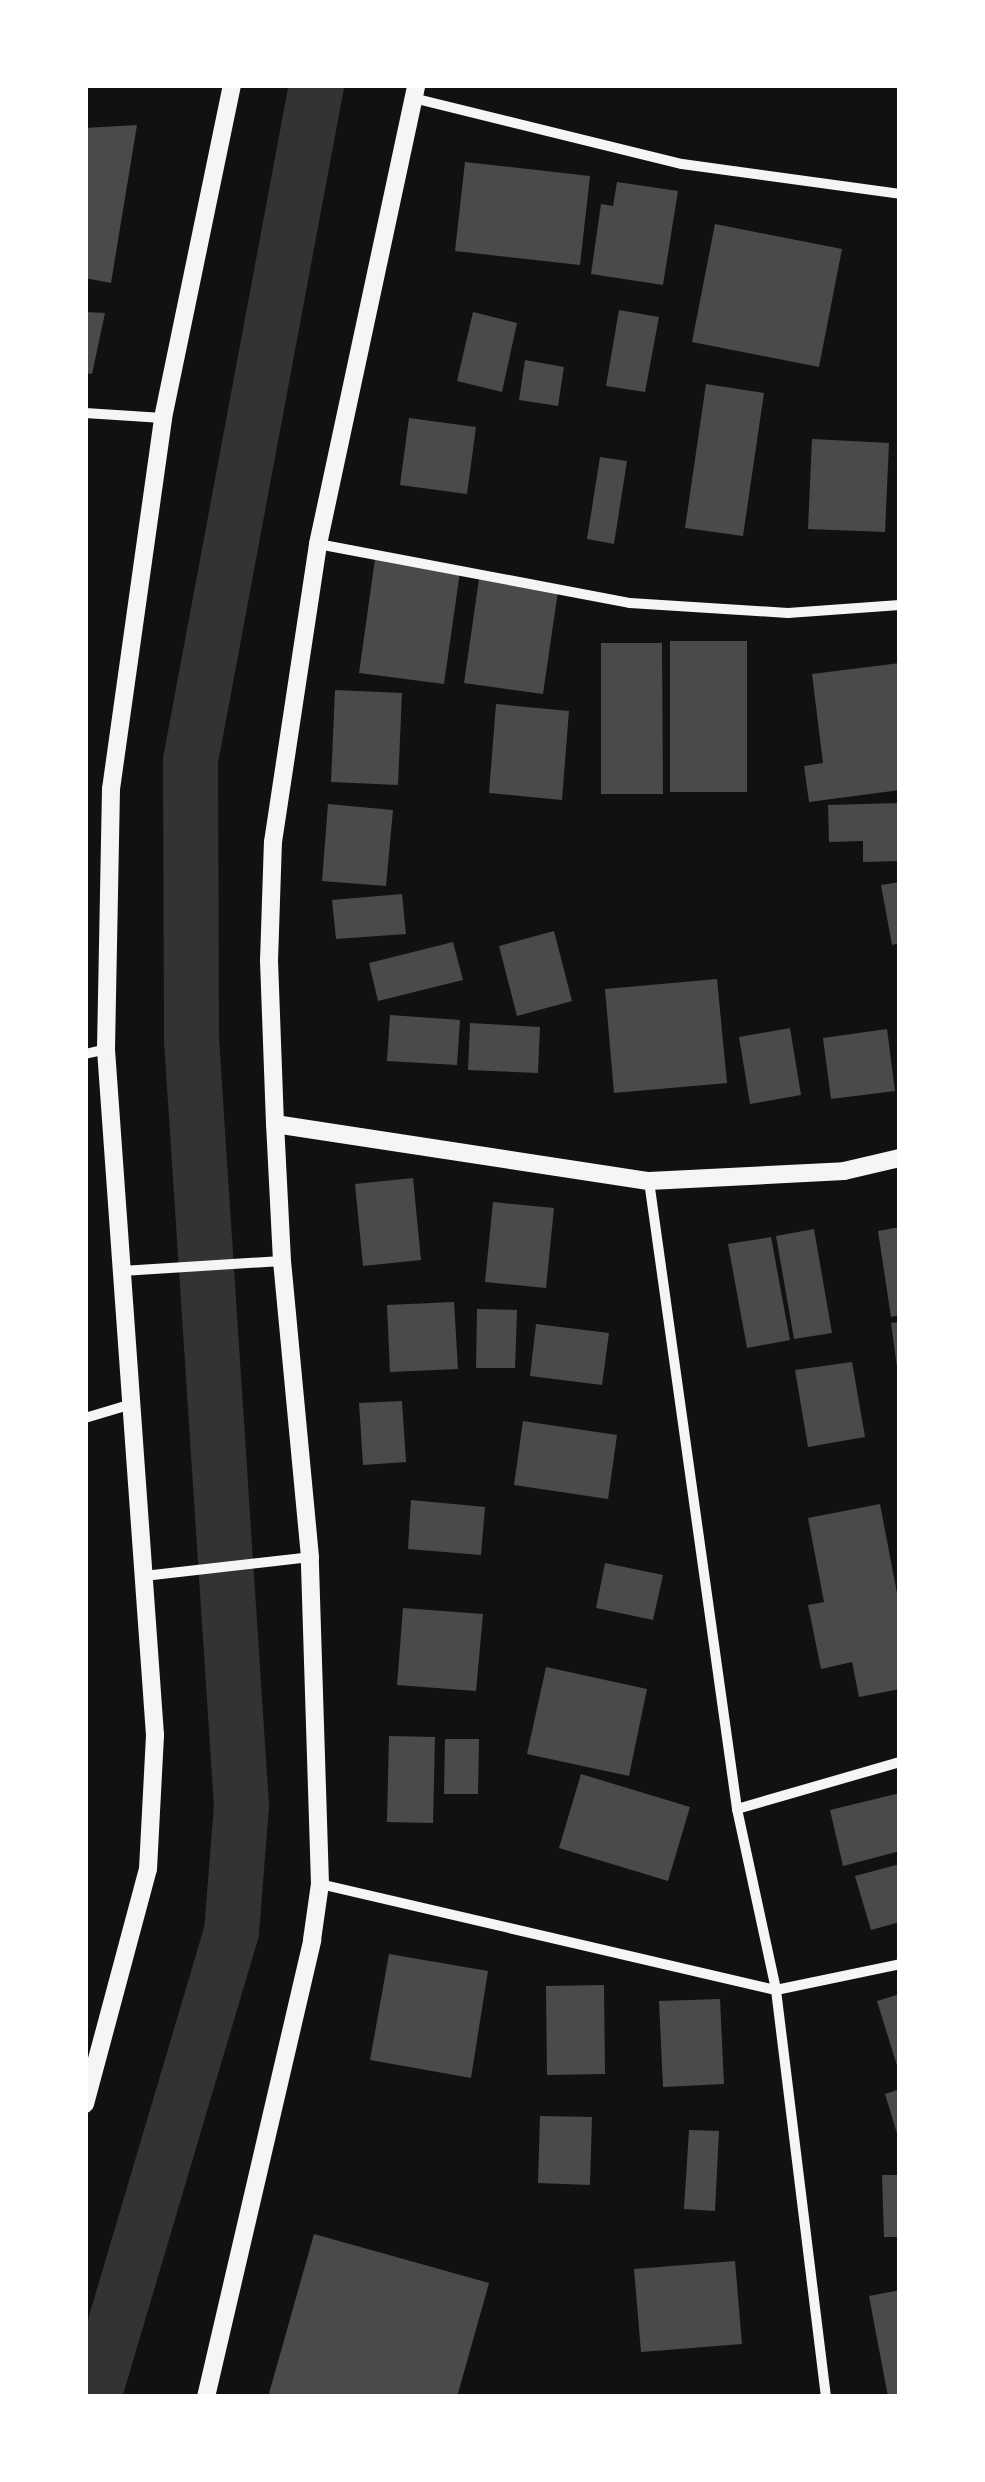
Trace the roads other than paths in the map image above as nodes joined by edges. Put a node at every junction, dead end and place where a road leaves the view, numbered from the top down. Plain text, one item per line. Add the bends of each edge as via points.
1 (232, 85) edge
2 (414, 92) edge
3 (900, 194) edge
4 (85, 413) edge
5 (163, 418) junction
6 (318, 544) junction
7 (900, 604) edge
8 (106, 1050) junction
9 (85, 1054) edge
10 (275, 1124) junction
11 (900, 1158) edge
12 (649, 1180) junction
13 (282, 1261) junction
14 (122, 1271) junction
15 (132, 1404) junction
16 (85, 1418) edge
17 (310, 1557) junction
18 (144, 1576) junction
19 (900, 1762) edge
20 (737, 1809) junction
21 (320, 1884) junction
22 (900, 1964) edge
23 (776, 1990) junction
24 (89, 2072) edge
25 (85, 2104) edge
26 (206, 2397) edge
27 (826, 2397) edge

1 - 5 street
2 - 3 street via 682,164
2 - 6 street
4 - 5 street
5 - 8 street via 111,789
6 - 7 street via 630,603 788,613
6 - 10 street via 273,842
8 - 9 street
8 - 14 street
10 - 12 street
10 - 13 street
11 - 12 street via 844,1170
12 - 20 street
13 - 14 street
13 - 17 street
14 - 15 street
15 - 16 street
15 - 18 street
17 - 18 street
17 - 21 street
18 - 24 street via 156,1735 148,1869
19 - 20 street
20 - 23 street
21 - 23 street
21 - 26 street
22 - 23 street
23 - 27 street
24 - 25 street

